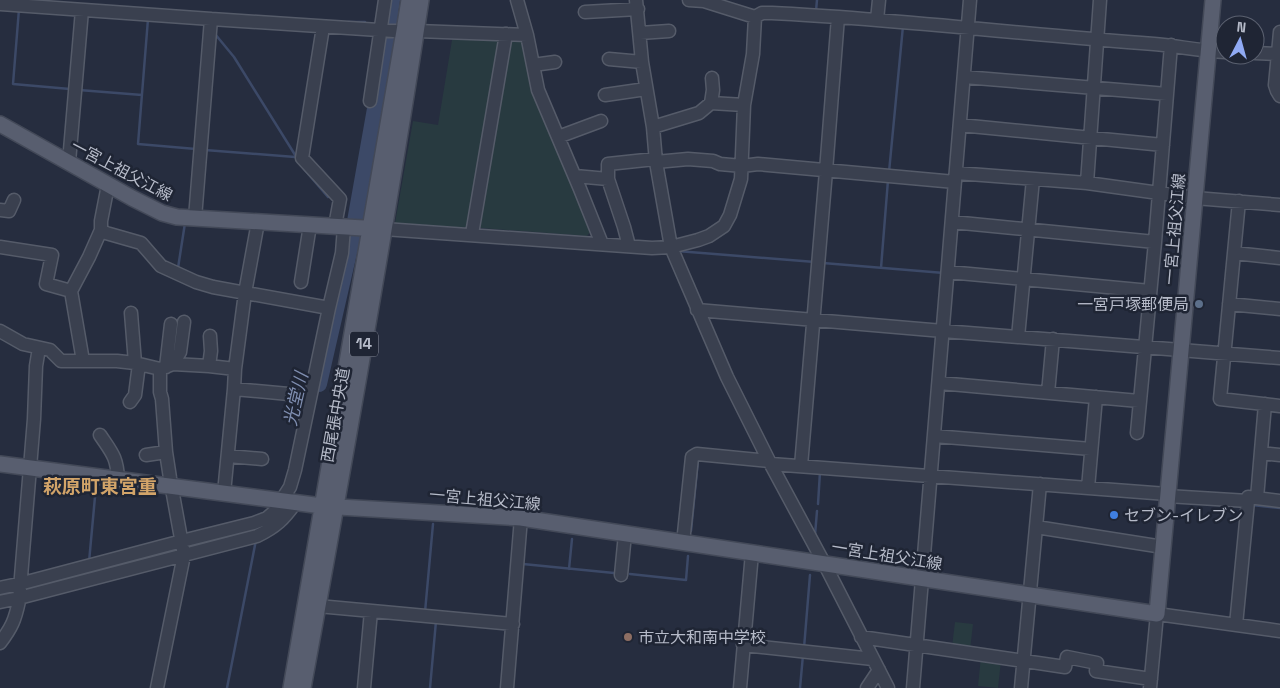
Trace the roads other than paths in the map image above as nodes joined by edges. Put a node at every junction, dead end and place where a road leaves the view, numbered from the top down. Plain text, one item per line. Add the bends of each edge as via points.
1 (385, 0) edge
2 (408, 0) edge
3 (421, 0) edge
4 (517, 0) edge
5 (689, 0) edge
6 (879, 0) edge
7 (970, 0) edge
8 (1100, 0) edge
9 (1213, 0) edge
10 (0, 4) edge
11 (637, 5) edge
12 (82, 10) junction
13 (760, 10) edge
14 (585, 12) dead end
15 (838, 18) junction
16 (211, 20) junction
17 (877, 20) junction
18 (323, 27) junction
19 (968, 28) junction
20 (396, 30) junction
21 (669, 31) dead end
22 (1280, 32) edge
23 (640, 33) junction
24 (506, 34) junction
25 (527, 35) junction
26 (1097, 40) junction
27 (1171, 45) junction
28 (1209, 51) junction
29 (1215, 51) edge
30 (1265, 53) edge
31 (1279, 54) edge
32 (609, 59) dead end
33 (555, 62) dead end
34 (642, 62) junction
35 (533, 65) junction
36 (964, 76) junction
37 (712, 78) dead end
38 (1093, 88) junction
39 (646, 89) junction
40 (1167, 94) junction
41 (605, 95) dead end
42 (1280, 96) edge
43 (370, 101) dead end
44 (711, 103) junction
45 (744, 105) junction
46 (601, 121) dead end
47 (0, 124) edge
48 (960, 126) junction
49 (653, 127) junction
50 (558, 137) junction
51 (1090, 138) junction
52 (1163, 144) junction
53 (656, 160) junction
54 (69, 162) junction
55 (742, 166) junction
56 (826, 171) junction
57 (575, 176) junction
58 (956, 178) junction
59 (608, 179) junction
60 (1033, 179) junction
61 (1087, 183) junction
62 (108, 185) junction
63 (1159, 192) junction
64 (1195, 198) junction
65 (14, 200) dead end
66 (1240, 202) junction
67 (1280, 205) edge
68 (0, 210) edge
69 (195, 218) junction
70 (258, 222) junction
71 (952, 222) junction
72 (310, 225) junction
73 (356, 227) junction
74 (100, 230) junction
75 (1028, 230) junction
76 (472, 234) junction
77 (1155, 242) junction
78 (602, 244) junction
79 (0, 246) edge
80 (629, 246) junction
81 (671, 247) junction
82 (1234, 253) junction
83 (1280, 258) edge
84 (948, 272) junction
85 (1023, 279) junction
86 (301, 282) dead end
87 (71, 290) junction
88 (1150, 291) junction
89 (244, 293) junction
90 (1229, 304) junction
91 (329, 308) junction
92 (1280, 309) edge
93 (697, 310) junction
94 (131, 313) dead end
95 (813, 320) junction
96 (177, 323) dead end
97 (943, 331) junction
98 (0, 332) edge
99 (210, 336) dead end
100 (1018, 337) junction
101 (1053, 339) junction
102 (1144, 347) junction
103 (40, 348) junction
104 (1181, 350) junction
105 (1225, 354) junction
106 (1280, 358) edge
107 (83, 361) junction
108 (137, 363) junction
109 (209, 366) junction
110 (166, 367) junction
111 (235, 369) junction
112 (939, 383) junction
113 (234, 389) junction
114 (1048, 393) junction
115 (310, 396) junction
116 (1096, 397) junction
117 (1139, 401) junction
118 (130, 402) dead end
119 (1265, 404) junction
120 (1280, 406) edge
121 (1137, 433) dead end
122 (100, 435) dead end
123 (934, 436) junction
124 (1091, 449) junction
125 (166, 452) junction
126 (1261, 453) junction
127 (1280, 455) edge
128 (146, 456) dead end
129 (228, 456) junction
130 (262, 460) dead end
131 (770, 462) junction
132 (0, 464) edge
133 (801, 466) junction
134 (30, 468) junction
135 (931, 476) junction
136 (118, 479) junction
137 (1040, 484) junction
138 (171, 486) junction
139 (1088, 488) junction
140 (224, 493) junction
141 (1167, 495) junction
142 (1253, 500) junction
143 (1280, 500) edge
144 (289, 501) junction
145 (329, 506) junction
146 (522, 518) junction
147 (1036, 527) junction
148 (625, 534) junction
149 (684, 543) junction
150 (1163, 547) junction
151 (183, 548) junction
152 (752, 553) junction
153 (824, 563) junction
154 (621, 575) dead end
155 (922, 578) junction
156 (0, 588) edge
157 (20, 591) junction
158 (1030, 595) junction
159 (0, 602) edge
160 (318, 606) junction
161 (371, 611) junction
162 (1157, 614) junction
163 (512, 624) junction
164 (1236, 625) junction
165 (1280, 632) edge
166 (861, 637) junction
167 (0, 643) edge
168 (743, 645) junction
169 (917, 645) junction
170 (1024, 660) junction
171 (876, 665) junction
172 (1151, 683) edge
173 (157, 688) edge
174 (291, 688) edge
175 (303, 688) edge
176 (364, 688) edge
177 (507, 688) edge
178 (740, 688) edge
179 (867, 688) edge
180 (888, 688) edge
181 (913, 688) edge
182 (1022, 688) edge

1 - 20 street
2 - 20 main road, 西尾張中央道 / 14
3 - 20 main road, 西尾張中央道 / 14
4 - 25 street
5 - 13 street
6 - 17 street
7 - 19 street
8 - 26 street
9 - 28 main road, 一宮上祖父江線
10 - 12 street
11 - 14 street
11 - 23 street
12 - 16 street
12 - 54 street
13 - 15 street
13 - 45 street
15 - 17 street
15 - 56 street
16 - 18 street
16 - 69 street
17 - 19 street
18 - 20 street
18 - 73 street via 302,158 340,199
19 - 26 street
19 - 36 street
20 - 24 street
20 - 43 street
20 - 73 main road, 西尾張中央道 / 14
21 - 23 street
22 - 31 street
23 - 34 street
24 - 25 street
24 - 76 street
25 - 35 street
26 - 27 street
26 - 38 street
27 - 28 street
27 - 40 street
28 - 29 street
28 - 64 main road, 一宮上祖父江線
30 - 31 street
31 - 42 street via 1275,85
32 - 34 street
33 - 35 street
34 - 39 street
35 - 50 street via 538,90
36 - 38 street
36 - 48 street
37 - 44 street
38 - 40 street
38 - 51 street
39 - 41 street
39 - 49 street
40 - 52 street
44 - 45 street
44 - 49 street via 699,112
45 - 55 street
46 - 50 street
47 - 54 main road, 一宮上祖父江線
48 - 51 street
48 - 58 street
49 - 53 street
50 - 57 street
51 - 52 street
51 - 61 street
52 - 63 street
53 - 55 street via 688,159
53 - 59 street via 608,164
53 - 81 street
54 - 62 main road, 一宮上祖父江線
55 - 56 street via 758,164
55 - 81 street via 736,199 724,226 709,236
56 - 58 street
56 - 95 street
57 - 59 street
57 - 78 street
58 - 60 street
58 - 71 street
59 - 80 street
60 - 61 street
60 - 75 street
61 - 63 street
62 - 69 main road, 一宮上祖父江線 via 162,213
62 - 74 street
63 - 64 street
63 - 77 street
64 - 66 street
64 - 104 main road, 一宮上祖父江線
65 - 68 street via 9,211
66 - 67 street
66 - 82 street
69 - 70 main road, 一宮上祖父江線
70 - 72 main road, 一宮上祖父江線
70 - 89 street
71 - 75 street
71 - 84 street
72 - 73 main road, 一宮上祖父江線
72 - 86 street
73 - 76 street
73 - 91 street via 342,253
73 - 145 main road, 西尾張中央道 / 14
74 - 87 street
74 - 89 street via 141,243 161,266 196,282
75 - 77 street
75 - 85 street
76 - 78 street
77 - 88 street
78 - 80 street
79 - 87 street via 52,255 46,284
80 - 81 street
81 - 93 street
82 - 83 street
82 - 90 street
84 - 85 street
84 - 97 street
85 - 88 street
85 - 100 street
87 - 107 street
88 - 102 street
89 - 91 street
89 - 111 street
90 - 92 street
90 - 105 street
91 - 115 street
93 - 95 street
93 - 131 street
94 - 108 street
95 - 97 street
95 - 133 street
96 - 110 street
97 - 100 street
97 - 112 street
98 - 103 street via 23,344
99 - 109 street
100 - 101 street
101 - 102 street
101 - 114 street
102 - 104 street
102 - 117 street
103 - 107 street via 50,350 61,361
103 - 134 street
104 - 105 street
104 - 141 main road, 一宮上祖父江線
105 - 106 street
105 - 119 street via 1220,399
107 - 108 street
108 - 110 street
108 - 118 street via 135,395
109 - 110 street
109 - 111 street
110 - 125 street via 160,392
111 - 113 street
112 - 114 street
112 - 123 street
113 - 115 street
113 - 129 street
114 - 116 street
115 - 144 street
116 - 117 street
116 - 124 street
117 - 121 street
119 - 120 street
119 - 126 street
122 - 136 street via 114,456
123 - 124 street
123 - 135 street
124 - 139 street
125 - 128 street
125 - 138 street
126 - 127 street
126 - 142 street
129 - 130 street
129 - 140 street
131 - 133 street
131 - 149 street via 697,454 692,457
131 - 153 street
132 - 134 main road, 一宮上祖父江線
133 - 135 street
134 - 136 main road, 一宮上祖父江線
134 - 157 street
135 - 137 street
135 - 155 street
136 - 138 main road, 一宮上祖父江線
137 - 139 street
137 - 147 street
138 - 140 main road, 一宮上祖父江線
138 - 151 street
139 - 141 street
140 - 144 main road, 一宮上祖父江線
141 - 142 street
141 - 150 main road, 一宮上祖父江線
142 - 143 street
142 - 164 street
144 - 145 main road, 一宮上祖父江線
144 - 151 street via 267,518
145 - 146 main road, 一宮上祖父江線
145 - 160 main road, 西尾張中央道 / 14
145 - 174 main road, 西尾張中央道 / 14
146 - 148 main road, 一宮上祖父江線
146 - 163 street
147 - 150 street
147 - 158 street
148 - 149 main road, 一宮上祖父江線
148 - 154 street
149 - 152 main road, 一宮上祖父江線
150 - 162 main road, 一宮上祖父江線
151 - 157 street
151 - 173 street
152 - 153 main road, 一宮上祖父江線
152 - 168 street
153 - 155 main road, 一宮上祖父江線
153 - 166 street
155 - 158 main road, 一宮上祖父江線
155 - 169 street
156 - 157 street
157 - 159 street
157 - 167 street via 16,616
158 - 162 main road, 一宮上祖父江線
158 - 170 street
160 - 161 street
160 - 175 main road, 西尾張中央道 / 14
161 - 163 street
161 - 176 street
162 - 164 street
162 - 172 street
163 - 177 street
164 - 165 street
166 - 169 street
166 - 171 street
168 - 171 street
168 - 178 street
169 - 170 street
169 - 181 street
170 - 172 street via 1066,667 1066,657 1097,663 1096,672
170 - 182 street
171 - 179 street
171 - 180 street

